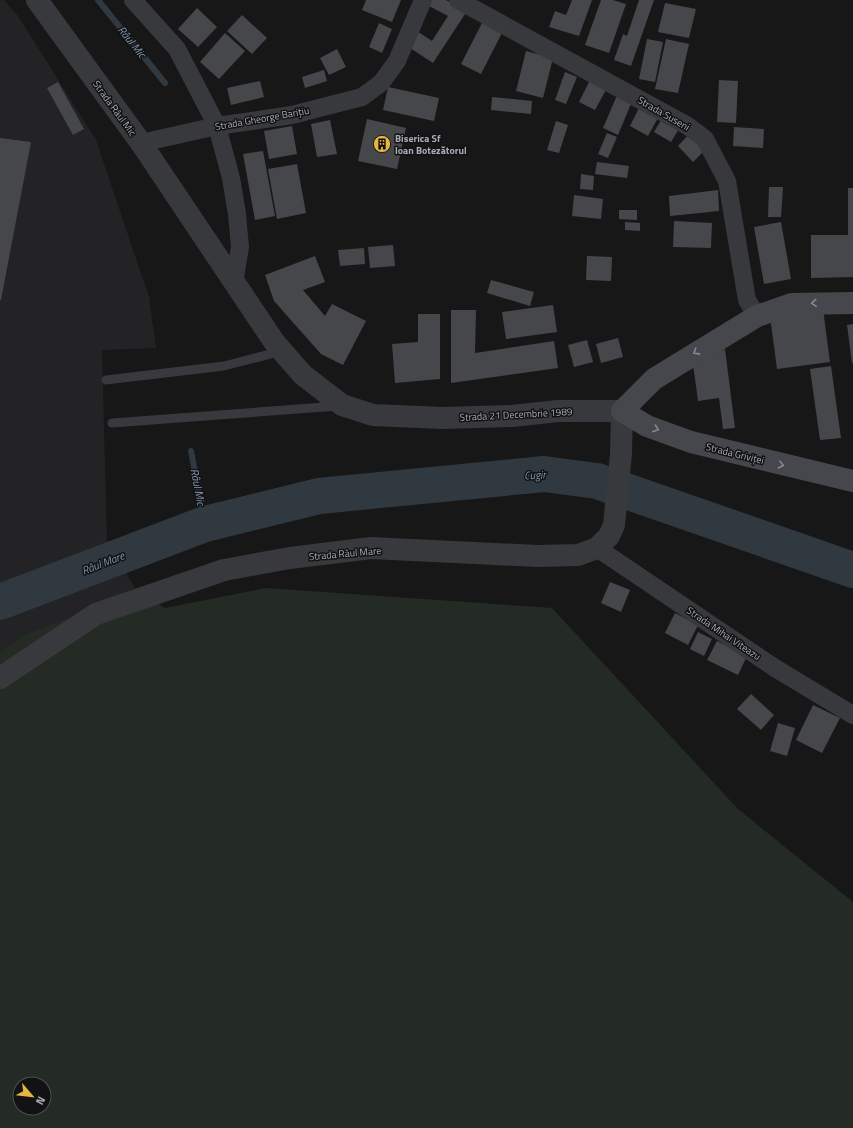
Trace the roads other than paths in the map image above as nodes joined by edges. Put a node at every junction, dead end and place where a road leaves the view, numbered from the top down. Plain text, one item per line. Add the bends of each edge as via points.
1 (37, 0) edge
2 (133, 0) edge
3 (423, 0) edge
4 (458, 0) edge
5 (486, 6) edge
6 (217, 126) junction
7 (141, 143) junction
8 (190, 218) joint
9 (234, 283) junction
10 (853, 303) edge
11 (756, 316) junction
12 (282, 351) junction
13 (106, 380) dead end
14 (342, 405) junction
15 (622, 411) junction
16 (112, 423) dead end
17 (853, 482) edge
18 (597, 548) junction
19 (0, 678) edge
20 (853, 715) edge

1 - 7 street, Strada Râul Mic
2 - 6 street via 178,49
3 - 6 street, Strada Gheorge Barițiu via 397,61 381,84 362,97 292,115
4 - 5 street, Strada Suseni
5 - 11 street, Strada Suseni via 688,126 705,139 727,181 745,294
6 - 7 street, Strada Gheorge Barițiu
6 - 9 street via 231,178 237,214 240,247
7 - 8 street, Strada Râul Mic
8 - 9 street, Strada 21 Decembrie 1989
9 - 12 street, Strada 21 Decembrie 1989
10 -> 11 main road via 792,304
11 -> 15 main road via 654,379
12 - 13 lane via 224,366
12 - 14 street, Strada 21 Decembrie 1989 via 303,375
14 - 15 street, Strada 21 Decembrie 1989 via 373,415 442,418 512,416 558,411
14 - 16 lane
15 -> 17 main road, Strada Griviței via 647,426 691,442
15 - 18 street, Strada Râul Mare via 614,525 609,536
18 - 19 street, Strada Râul Mare via 578,555 538,556 371,548 290,558 224,570 96,614
18 - 20 street, Strada Mihai Viteazu via 775,668

